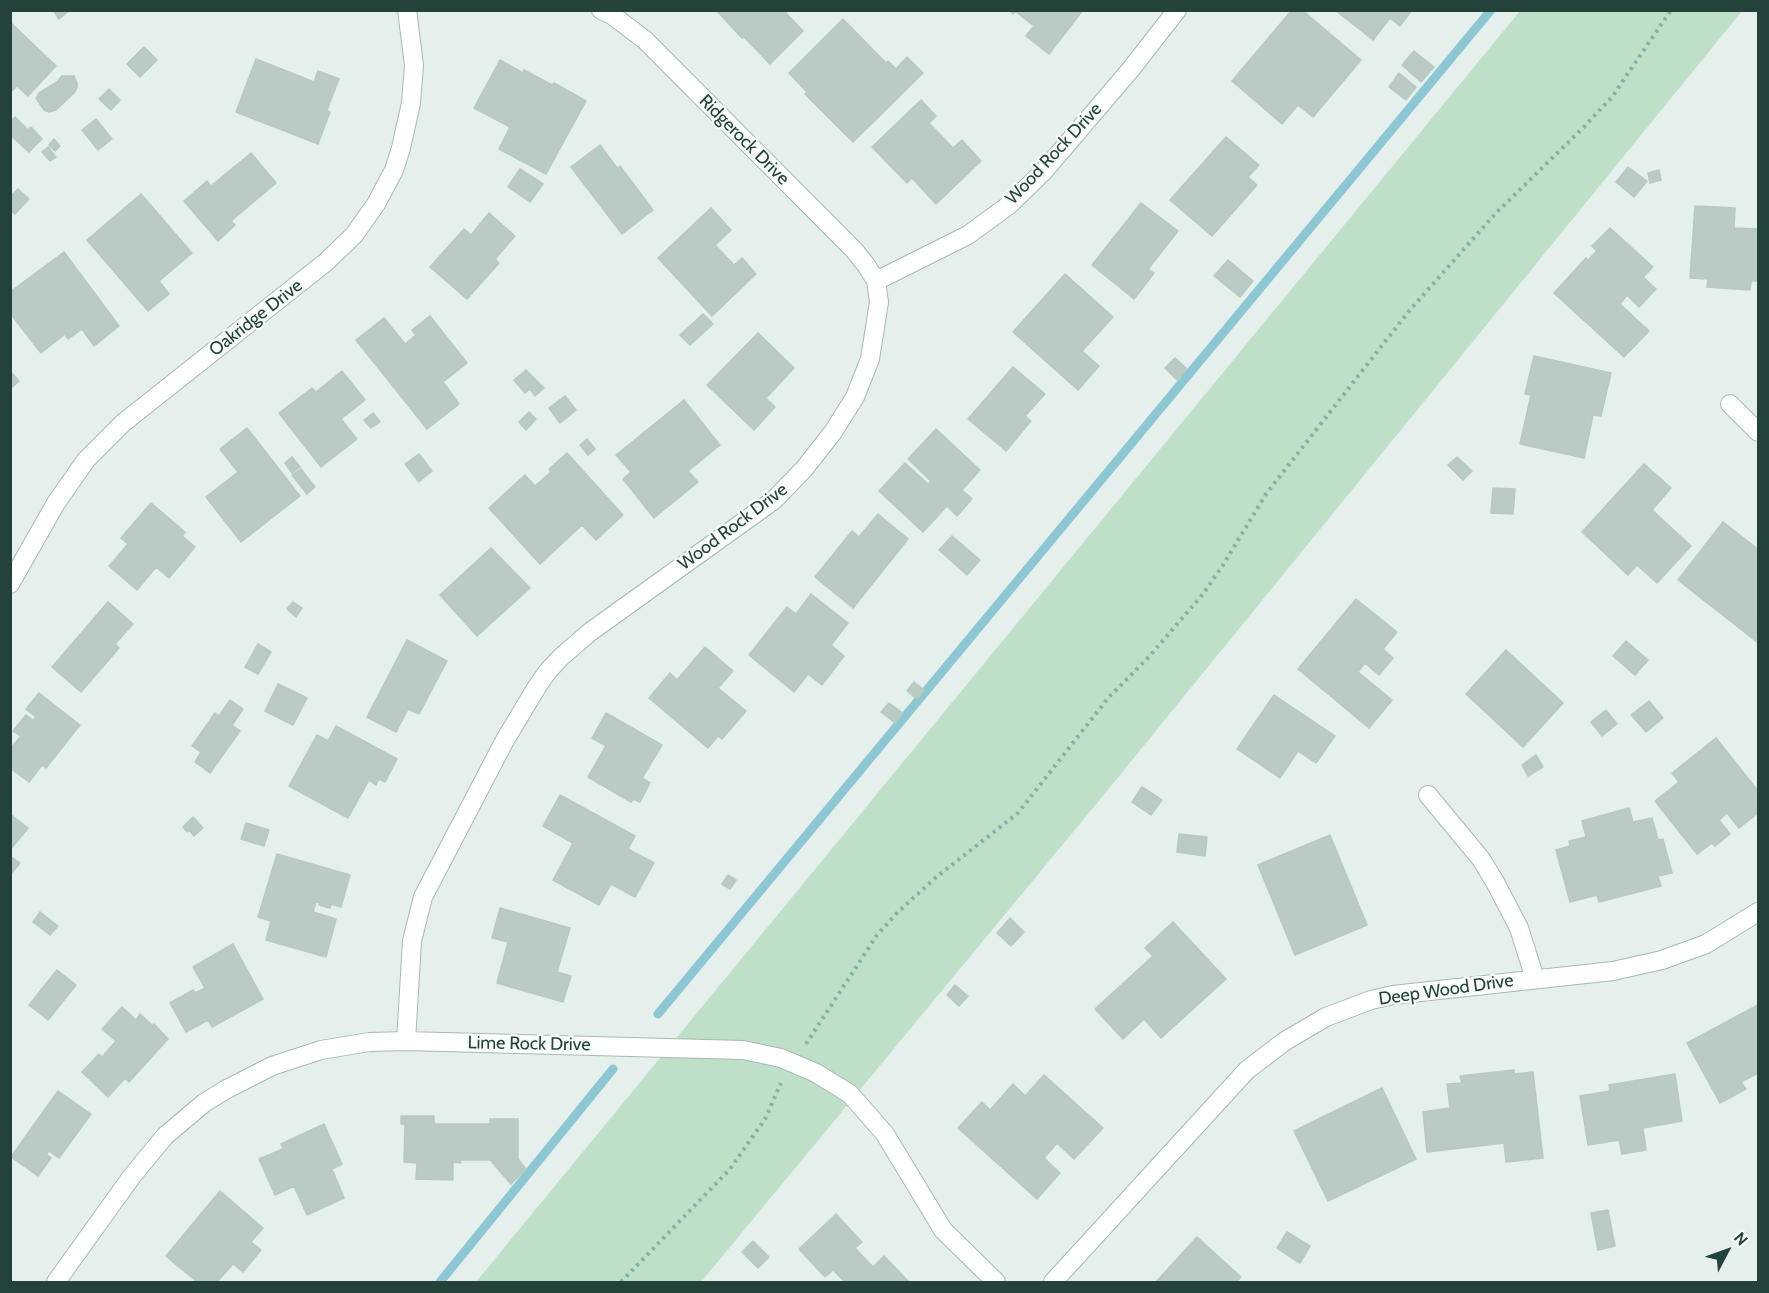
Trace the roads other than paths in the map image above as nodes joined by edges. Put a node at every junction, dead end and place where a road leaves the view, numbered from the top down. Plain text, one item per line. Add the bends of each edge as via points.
1 (407, 10) edge
2 (601, 10) edge
3 (1177, 10) edge
4 (876, 281) junction
5 (1730, 404) dead end
6 (1758, 432) edge
7 (10, 584) edge
8 (1428, 795) dead end
9 (1758, 912) edge
10 (1535, 979) junction
11 (406, 1041) junction
12 (56, 1282) edge
13 (996, 1282) edge
14 (1053, 1282) edge

1 - 7 street, Oakridge Drive via 414,65 411,103 394,170 376,204 354,235 326,262 123,423 86,460 56,503
2 - 4 street, Ridgerock Drive via 645,40 854,250
3 - 4 street, Wood Rock Drive via 1044,171 1009,206 968,235
4 - 11 street, Wood Rock Drive via 879,302 870,359 855,397 804,470 774,500 590,632 561,657 538,685 423,897 412,940
5 - 6 street
8 - 10 street via 1495,882 1519,928
9 - 10 street, Deep Wood Drive via 1706,944 1662,960 1613,971
10 - 14 street, Deep Wood Drive via 1371,1000 1326,1017 1285,1041 1246,1070
11 - 12 street, Lime Rock Drive via 321,1050 272,1066 204,1103 165,1136
11 - 13 street, Lime Rock Drive via 743,1050 781,1058 850,1094 885,1134 943,1230

